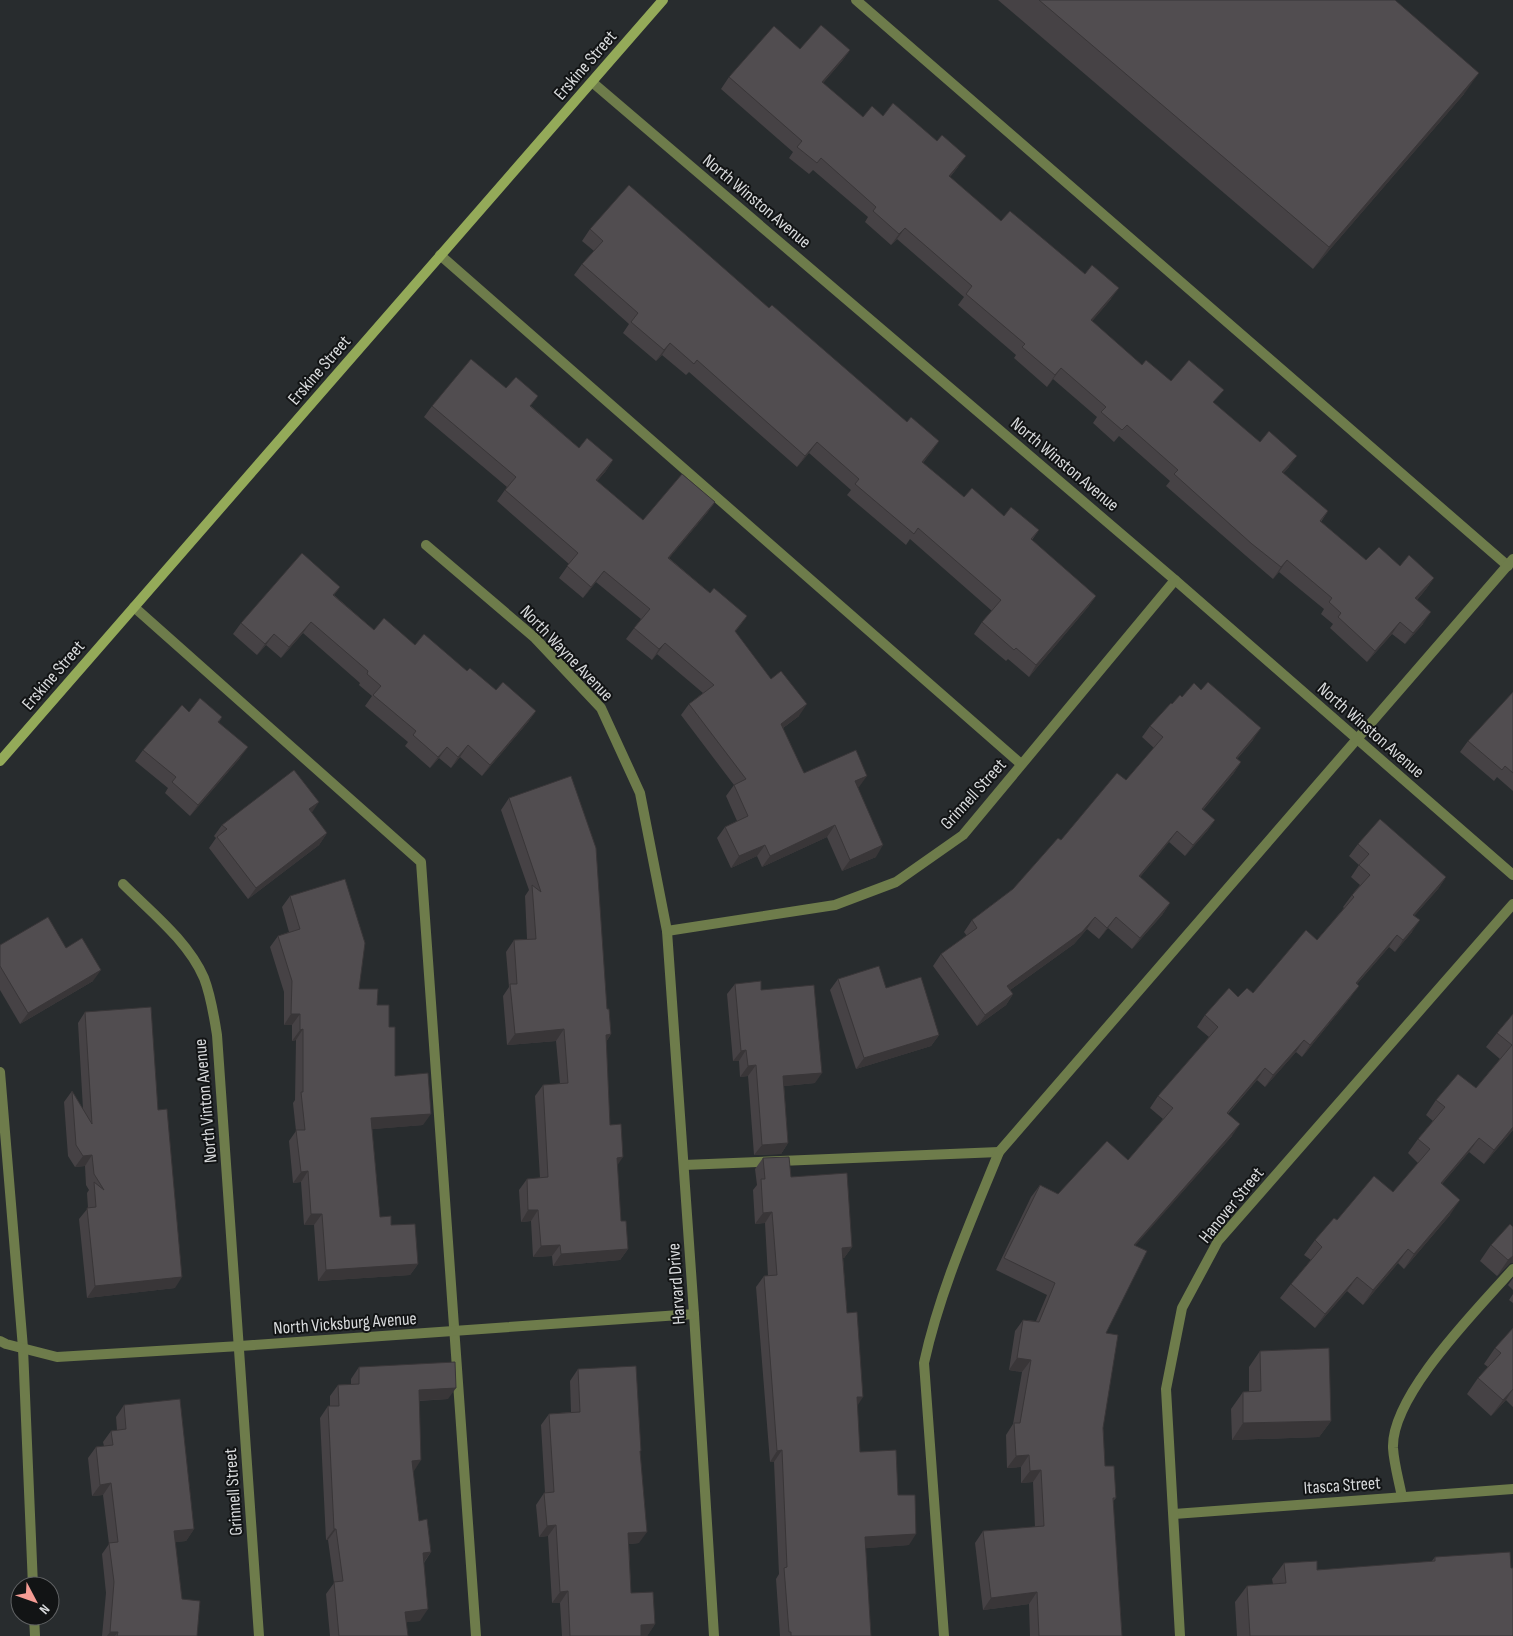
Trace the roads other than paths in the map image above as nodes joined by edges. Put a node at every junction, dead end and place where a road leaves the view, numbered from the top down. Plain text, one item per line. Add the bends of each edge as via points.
1 (662, 0) edge
2 (856, 0) edge
3 (592, 82) junction
4 (440, 255) junction
5 (426, 545) dead end
6 (1510, 562) edge
7 (1175, 580) junction
8 (134, 607) junction
9 (1357, 739) junction
10 (0, 761) edge
11 (1021, 764) junction
12 (1513, 876) edge
13 (123, 884) dead end
14 (1513, 904) edge
15 (667, 931) junction
16 (0, 1072) edge
17 (999, 1152) junction
18 (684, 1164) junction
19 (1513, 1269) edge
20 (694, 1314) junction
21 (456, 1331) junction
22 (0, 1341) edge
23 (240, 1346) junction
24 (24, 1348) junction
25 (1513, 1489) edge
26 (1402, 1497) junction
27 (1174, 1514) junction
28 (33, 1576) edge
29 (259, 1636) edge
30 (476, 1636) edge
31 (714, 1636) edge
32 (944, 1636) edge
33 (1180, 1636) edge

1 - 3 main road, Erskine Street
2 - 6 street
3 - 4 main road, Erskine Street
3 - 7 street, North Winston Avenue
4 - 8 main road, Erskine Street
4 - 11 street
5 - 15 street, North Wayne Avenue via 535,638 601,708 640,793
6 - 9 street
7 - 9 street, North Winston Avenue
7 - 11 street, Grinnell Street
8 - 10 main road, Erskine Street
8 - 21 street via 421,862
9 - 12 street, North Winston Avenue
9 - 17 street
11 - 15 street, Grinnell Street via 963,834 896,882 835,905
13 - 23 street, North Vinton Avenue via 193,958 211,1001 217,1035
14 - 27 street, Hanover Street via 1218,1241 1182,1308 1166,1389
15 - 18 street, Harvard Drive
16 - 24 street
17 - 18 street
17 - 32 street via 959,1248 924,1363
18 - 20 street, Harvard Drive
19 - 26 street via 1426,1372 1401,1413 1393,1447
20 - 21 street, North Vicksburg Avenue
20 - 31 street, Harvard Drive
21 - 23 street, North Vicksburg Avenue
21 - 30 street
22 - 24 street, North Vicksburg Avenue
23 - 24 street, North Vicksburg Avenue via 58,1357
23 - 29 street, Grinnell Street
24 - 28 street
25 - 26 street, Itasca Street
26 - 27 street, Itasca Street
27 - 33 street, Hanover Street

